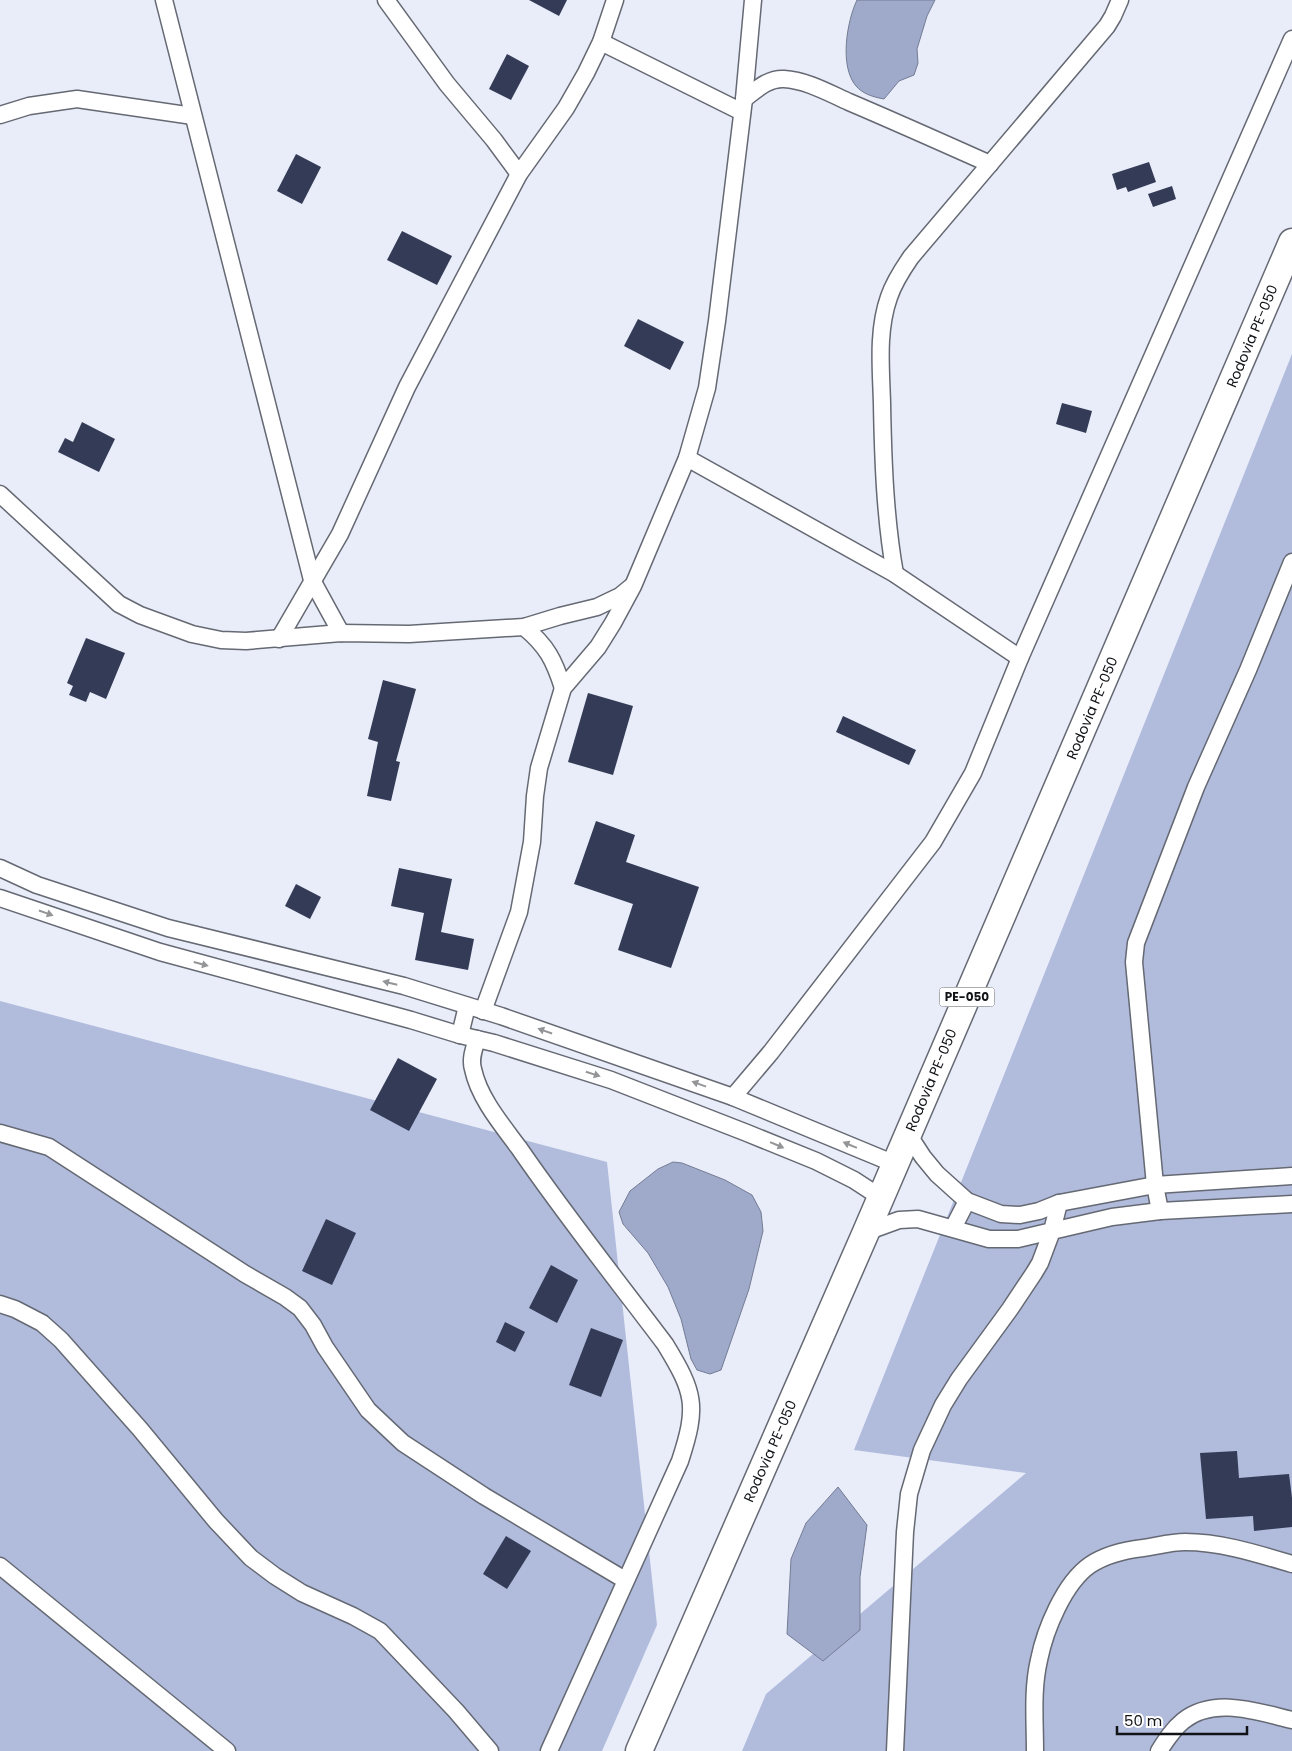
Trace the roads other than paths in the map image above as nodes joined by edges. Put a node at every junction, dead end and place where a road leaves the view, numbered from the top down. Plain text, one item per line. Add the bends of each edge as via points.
1 (164, 0) edge
2 (386, 0) edge
3 (615, 0) edge
4 (753, 0) edge
5 (1120, 0) edge
6 (1292, 39) edge
7 (601, 42) junction
8 (743, 106) junction
9 (0, 115) edge
10 (193, 116) junction
11 (990, 164) junction
12 (519, 174) junction
13 (1292, 242) edge
14 (687, 458) junction
15 (0, 494) edge
16 (1292, 562) edge
17 (895, 574) junction
18 (312, 580) junction
19 (633, 586) junction
20 (524, 627) junction
21 (341, 633) junction
22 (279, 639) junction
23 (1020, 658) junction
24 (563, 688) junction
25 (0, 868) edge
26 (0, 898) edge
27 (467, 1006) junction
28 (483, 1011) junction
29 (501, 1016) junction
30 (460, 1035) junction
31 (477, 1040) junction
32 (494, 1043) junction
33 (733, 1097) junction
34 (760, 1107) junction
35 (0, 1133) edge
36 (748, 1133) junction
37 (908, 1134) junction
38 (827, 1136) junction
39 (816, 1161) junction
40 (895, 1164) junction
41 (1292, 1176) edge
42 (1155, 1185) junction
43 (880, 1197) junction
44 (967, 1201) junction
45 (1059, 1203) junction
46 (1292, 1204) edge
47 (1160, 1212) junction
48 (952, 1228) junction
49 (1052, 1231) junction
50 (866, 1232) junction
51 (0, 1304) edge
52 (1292, 1564) edge
53 (0, 1566) edge
54 (625, 1580) junction
55 (1292, 1720) edge
56 (227, 1751) edge
57 (490, 1751) edge
58 (549, 1751) edge
59 (639, 1751) edge
60 (894, 1751) edge
61 (1035, 1751) edge
62 (1159, 1751) edge

1 - 10 street
2 - 12 street via 447,84
3 - 7 street
4 - 8 street
5 - 11 street via 1106,26
6 - 23 street
7 - 8 street
7 - 12 street via 566,108
8 - 11 street via 765,83 784,79 799,82
8 - 14 street via 707,388
9 - 10 street via 29,106 77,99
10 - 18 street
11 - 17 street via 911,257 896,280 883,318 880,346 883,459
12 - 18 street via 407,387 340,534
13 - 37 main road, Rodovia PE-050 / PE-050
14 - 17 street
14 - 19 street
15 - 22 street via 119,604 133,612 192,634 221,640
16 - 42 street via 1196,787 1136,942 1134,962
17 - 23 street
18 - 21 street
18 - 22 street
19 - 20 street via 597,607
19 - 24 street via 598,647
20 - 21 street via 409,634
20 - 24 street via 547,649
21 - 22 street
23 - 33 street via 973,772 933,842
24 - 28 street via 540,768 532,842 519,912
27 -> 25 street via 404,986 168,928 37,885
26 -> 30 street via 160,952
27 - 28 street
27 - 30 street
28 - 29 street
29 - 32 street
33 -> 29 street
30 - 31 street
31 - 32 street
31 - 54 street via 472,1068 487,1102 541,1181 665,1344 682,1372 692,1402 689,1433 683,1452
32 -> 36 street via 612,1080
33 - 34 street
34 - 36 street
34 - 38 street
35 - 54 street via 49,1146 285,1297 300,1308 313,1325 368,1410 403,1443 484,1496
36 -> 39 street
37 - 40 main road, Rodovia PE-050 / PE-050
37 - 44 street via 923,1157
38 - 39 street
40 -> 38 street
39 - 43 street
40 - 43 main road, Rodovia PE-050 / PE-050
41 - 42 street
42 - 45 street
42 - 47 street
43 - 50 main road, Rodovia PE-050 / PE-050
44 - 45 street via 1001,1214 1020,1215
44 - 48 street
45 - 49 street
46 - 47 street
47 - 49 street via 1112,1217
48 - 49 street via 1003,1240
48 - 50 street via 918,1219 899,1220
49 - 60 street via 1037,1268 959,1379 922,1450 909,1494 905,1532
50 - 59 main road, Rodovia PE-050 / PE-050
51 - 57 street via 42,1323 61,1340 251,1558 302,1593 380,1631
52 - 61 street via 1221,1546 1184,1542 1132,1549 1089,1566 1059,1603 1039,1660 1035,1684
53 - 56 street
54 - 58 street
55 - 62 street via 1249,1710 1214,1707 1183,1721

